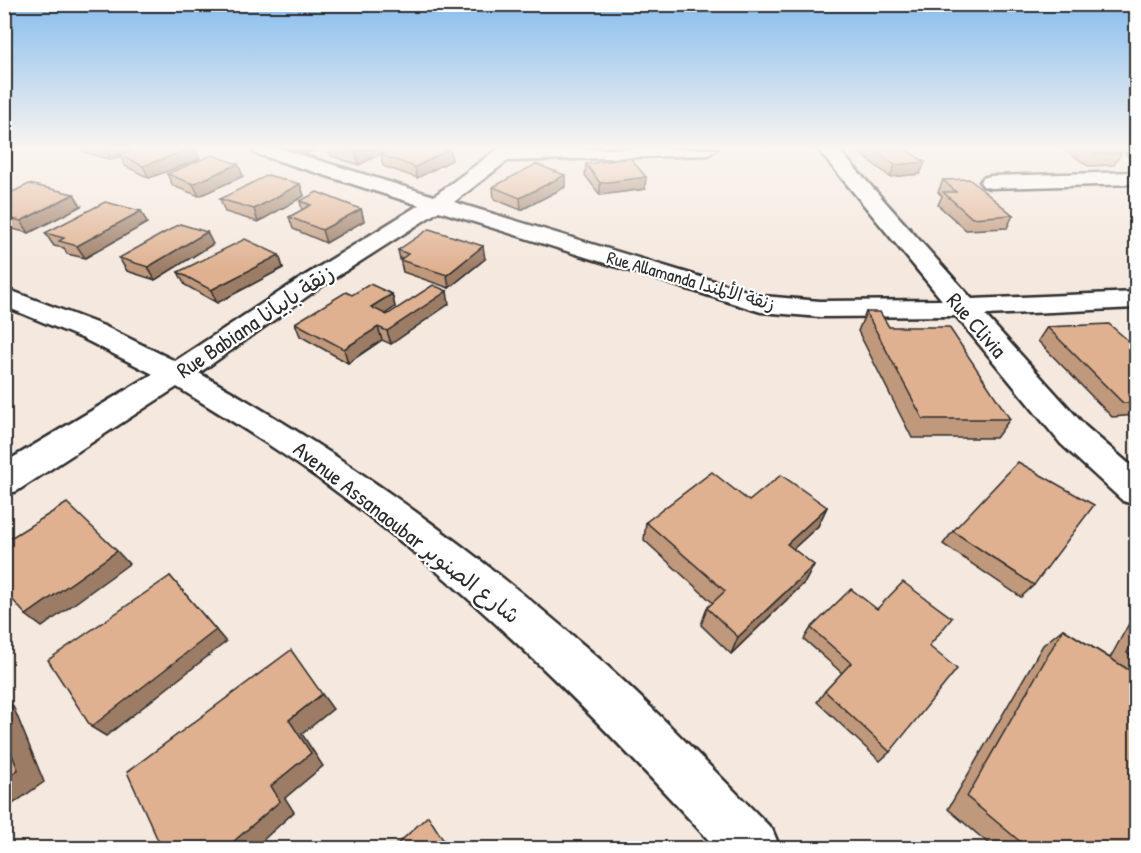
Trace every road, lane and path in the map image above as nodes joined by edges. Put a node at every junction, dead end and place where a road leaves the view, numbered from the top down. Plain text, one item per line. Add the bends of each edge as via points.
1 (389, 189) edge
2 (458, 189) edge
3 (863, 189) edge
4 (435, 203) junction
5 (4, 296) edge
6 (1137, 300) edge
7 (961, 308) junction
8 (178, 373) junction
9 (4, 481) edge
10 (1137, 491) edge
11 (753, 849) edge

1 - 4 street, Rue Allamanda زنقة الألمندا
2 - 4 street, Rue Babiana زنقة بابيانا
3 - 7 street, Rue Clivia
4 - 7 street, Rue Allamanda زنقة الألمندا via 761,304 820,309
4 - 8 street, Rue Babiana زنقة بابيانا
5 - 8 street, Avenue Assanaoubar شارع الصنوبر via 127,345
6 - 7 street, Rue Allamanda زنقة الألمندا
7 - 10 street, Rue Clivia via 1072,435
8 - 9 street, Rue Babiana زنقة بابيانا
8 - 11 street, Avenue Assanaoubar شارع الصنوبر via 279,432 374,500 502,602 642,732

